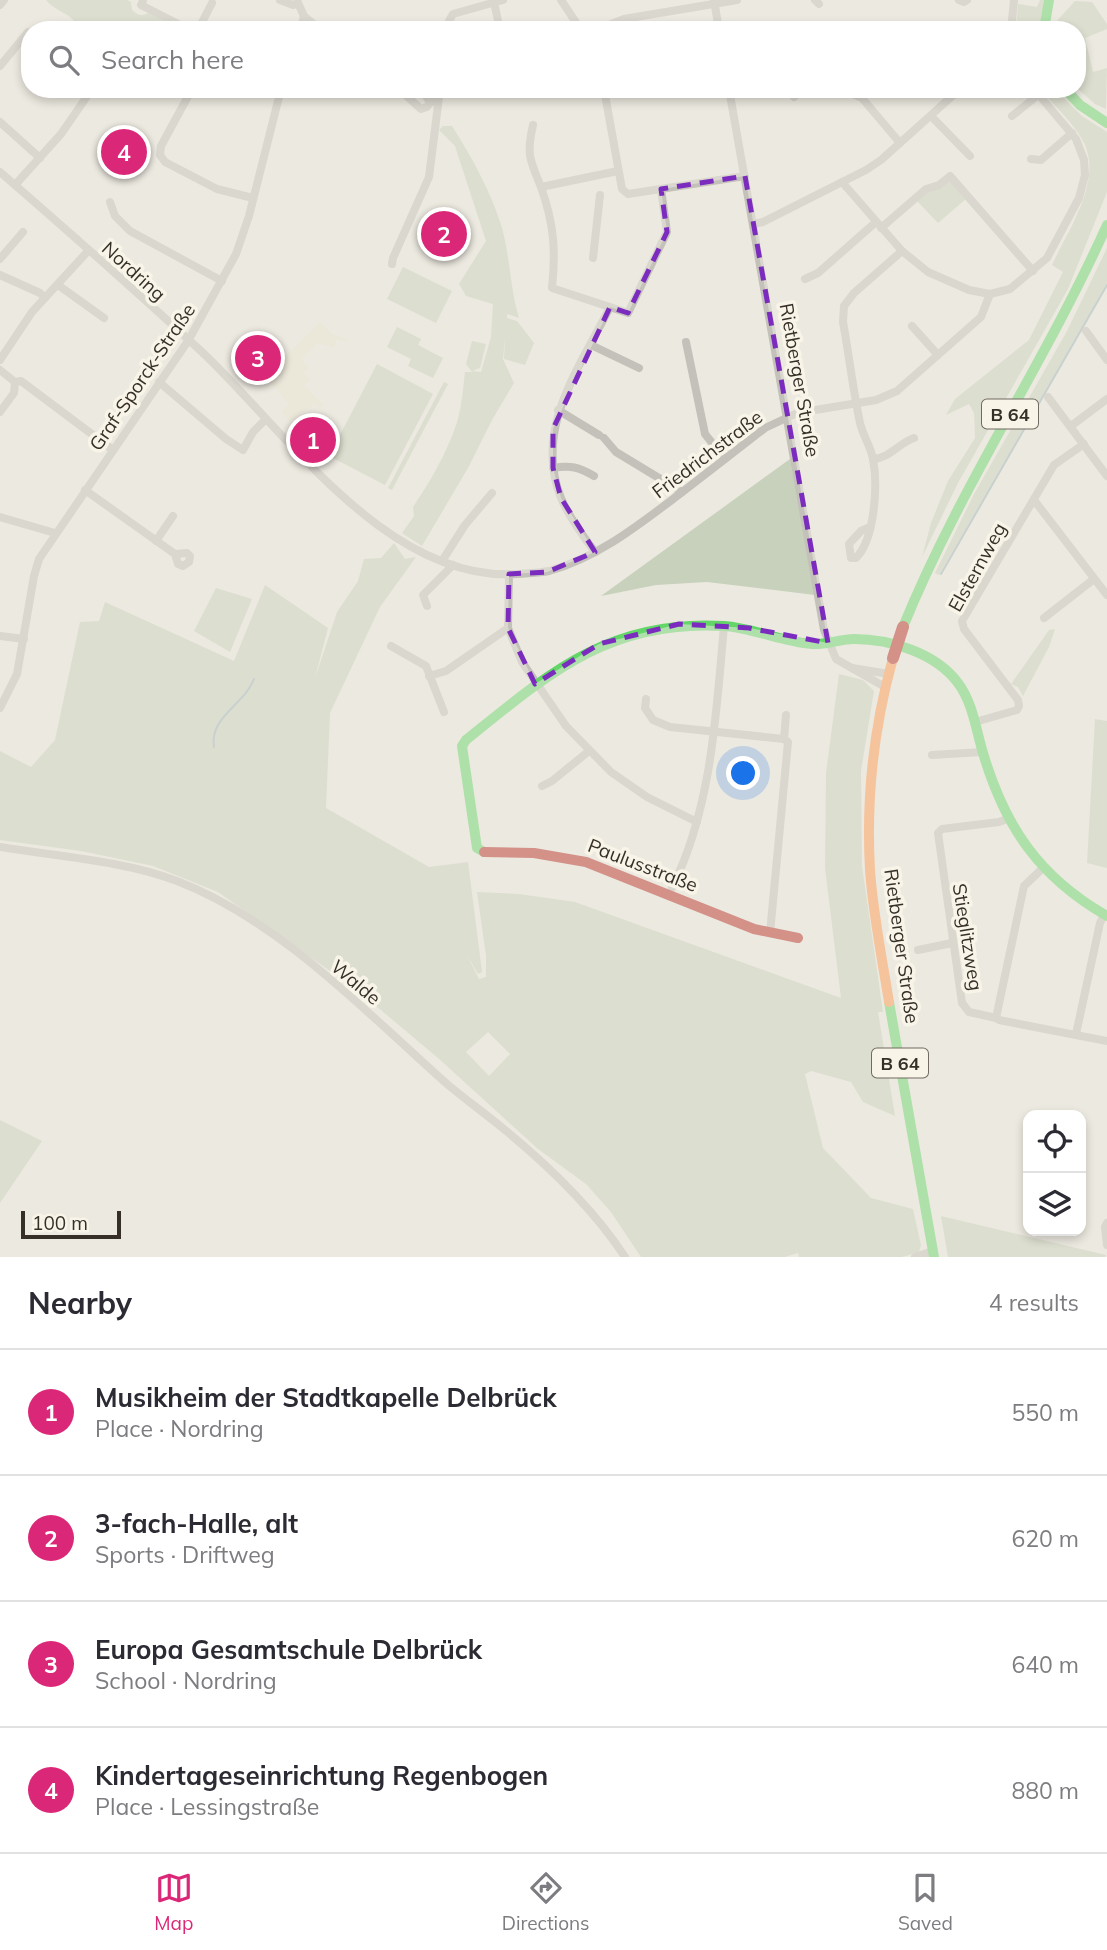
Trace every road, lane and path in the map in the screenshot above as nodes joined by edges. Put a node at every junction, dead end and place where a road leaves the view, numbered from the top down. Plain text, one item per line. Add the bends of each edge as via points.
1 (4, 0) edge
2 (144, 0) edge
3 (280, 0) edge
4 (561, 0) edge
5 (737, 0) edge
6 (959, 0) edge
7 (967, 0) edge
8 (1014, 0) edge
9 (1049, 0) edge
10 (299, 1) edge
11 (498, 1) edge
12 (714, 2) edge
13 (212, 3) dead end
14 (0, 5) edge
15 (304, 16) junction
16 (172, 21) edge
17 (203, 21) edge
18 (303, 21) edge
19 (310, 21) edge
20 (449, 21) edge
21 (499, 21) edge
22 (575, 21) edge
23 (619, 21) edge
24 (717, 21) edge
25 (1012, 21) edge
26 (1046, 21) edge
27 (21, 40) edge
28 (0, 66) edge
29 (86, 98) edge
30 (187, 98) edge
31 (279, 98) edge
32 (409, 98) edge
33 (436, 98) edge
34 (606, 98) edge
35 (731, 98) edge
36 (862, 98) edge
37 (948, 98) edge
38 (1030, 98) edge
39 (1041, 98) edge
40 (1073, 98) edge
41 (434, 102) junction
42 (930, 116) junction
43 (1012, 116) dead end
44 (1105, 119) edge
45 (0, 122) edge
46 (533, 125) dead end
47 (1072, 133) junction
48 (900, 143) junction
49 (970, 156) dead end
50 (40, 158) junction
51 (1031, 159) dead end
52 (618, 171) junction
53 (0, 172) edge
54 (745, 176) junction
55 (842, 181) junction
56 (15, 185) junction
57 (541, 187) junction
58 (661, 189) junction
59 (600, 195) dead end
60 (253, 198) junction
61 (110, 202) dead end
62 (753, 224) junction
63 (879, 225) junction
64 (1107, 225) edge
65 (23, 232) dead end
66 (88, 251) junction
67 (902, 251) junction
68 (593, 258) dead end
69 (0, 259) edge
70 (392, 264) dead end
71 (1033, 271) junction
72 (0, 275) edge
73 (805, 279) dead end
74 (222, 281) junction
75 (58, 285) junction
76 (990, 294) junction
77 (45, 298) junction
78 (610, 307) junction
79 (104, 318) dead end
80 (912, 326) dead end
81 (1086, 331) dead end
82 (188, 341) junction
83 (687, 342) dead end
84 (591, 345) junction
85 (938, 355) junction
86 (0, 360) edge
87 (1107, 360) edge
88 (639, 368) dead end
89 (0, 370) edge
90 (15, 382) junction
91 (159, 382) junction
92 (1048, 397) dead end
93 (1107, 399) edge
94 (858, 404) junction
95 (558, 410) junction
96 (0, 412) edge
97 (786, 416) junction
98 (266, 419) junction
99 (1070, 426) junction
100 (914, 438) dead end
101 (1084, 444) junction
102 (113, 450) junction
103 (725, 459) junction
104 (873, 459) junction
105 (553, 468) junction
106 (594, 476) dead end
107 (1107, 476) edge
108 (85, 490) junction
109 (682, 492) junction
110 (492, 493) dead end
111 (1034, 500) junction
112 (173, 516) dead end
113 (0, 517) edge
114 (870, 527) dead end
115 (55, 533) junction
116 (156, 541) junction
117 (595, 552) junction
118 (174, 554) dead end
119 (442, 561) junction
120 (453, 565) junction
121 (509, 574) junction
122 (1094, 579) junction
123 (1107, 595) edge
124 (428, 606) dead end
125 (1044, 618) dead end
126 (724, 626) junction
127 (508, 628) junction
128 (0, 636) edge
129 (24, 639) junction
130 (828, 643) junction
131 (391, 646) dead end
132 (849, 668) junction
133 (889, 674) junction
134 (429, 676) junction
135 (535, 684) junction
136 (885, 687) junction
137 (646, 699) dead end
138 (0, 708) edge
139 (444, 712) dead end
140 (786, 715) dead end
141 (975, 722) junction
142 (714, 732) junction
143 (784, 739) junction
144 (589, 751) junction
145 (983, 752) junction
146 (932, 755) dead end
147 (542, 786) dead end
148 (1007, 818) junction
149 (697, 822) junction
150 (0, 848) edge
151 (1043, 868) junction
152 (670, 893) junction
153 (1105, 915) edge
154 (770, 933) junction
155 (798, 938) dead end
156 (952, 943) junction
157 (918, 950) dead end
158 (996, 1018) junction
159 (1076, 1034) junction
160 (1107, 1041) edge
161 (1107, 1223) edge
162 (1107, 1245) edge
163 (933, 1254) edge
164 (625, 1257) edge
165 (915, 1257) edge

1 - 14 street
2 - 16 street via 141,5
3 - 10 street via 293,5
4 - 22 street
5 - 12 street
6 - 7 street
8 - 25 street
9 - 26 street
10 - 15 street
11 - 20 street via 453,14
11 - 21 street
12 - 23 street
12 - 24 street
13 - 17 street
15 - 18 street
15 - 19 street
27 - 28 street
29 - 50 street
30 - 60 street via 160,155 217,189
31 - 60 street, Graf-Sporck-Straße
32 - 41 street via 421,108
33 - 41 street
34 - 52 street
35 - 54 street, Rietberger Straße
36 - 48 street
37 - 42 street
38 - 43 street
39 - 47 street
40 - 44 street
41 - 70 street via 429,177
42 - 48 street
42 - 49 street
45 - 50 street
46 - 57 street via 528,155
47 - 51 street via 1041,160
47 - 71 street via 1084,160 1082,190 1047,258
48 - 55 street via 866,170
50 - 56 street
52 - 57 street
52 - 58 street via 622,190 628,194
53 - 56 street, Nordring
54 - 58 street
54 - 62 street, Rietberger Straße
55 - 62 street
55 - 63 street
56 - 66 street, Nordring
57 - 78 street via 555,242 552,288
58 - 78 street via 667,232 628,313
59 - 68 street
60 - 74 street, Graf-Sporck-Straße via 236,254
61 - 74 street via 115,216 130,231
62 - 97 street, Rietberger Straße
63 - 67 street
63 - 71 street via 926,188 950,176
63 - 73 street
64 - 133 street, Rietberger Straße / B 64, bridge via 1065,316 947,527 914,598
65 - 69 street
66 - 75 street
66 - 82 street, Nordring
67 - 76 street via 947,282
67 - 94 street via 844,306
71 - 76 street via 1010,289
72 - 77 street
74 - 82 street, Graf-Sporck-Straße
75 - 77 street
75 - 79 street
76 - 85 street, Friedrichstraße via 981,317
77 - 86 street
78 - 84 street
80 - 85 street
81 - 87 street
82 - 91 street, Graf-Sporck-Straße
82 - 98 street, Nordring
83 - 103 street via 705,435
84 - 88 street
84 - 95 street
85 - 94 street, Friedrichstraße via 897,391
89 - 90 street
90 - 96 street via 14,393
90 - 102 street via 21,381
91 - 98 street via 243,450
91 - 102 street, Graf-Sporck-Straße
92 - 99 street
93 - 99 street
94 - 97 street, Friedrichstraße
94 - 104 street
95 - 105 street
95 - 109 street
97 - 103 street, Friedrichstraße
97 - 130 street, Rietberger Straße
98 - 119 street, Nordring via 344,498 399,538
99 - 101 street
100 - 104 street via 883,459
101 - 107 street
101 - 111 street, Elsternweg via 1054,465
102 - 108 street, Graf-Sporck-Straße
103 - 109 street, Friedrichstraße
104 - 114 street
105 - 106 street via 579,467
105 - 117 street via 561,498
108 - 115 street, Graf-Sporck-Straße
108 - 116 street
109 - 117 street, Friedrichstraße
110 - 119 street
111 - 122 street
111 - 141 street, Elsternweg via 962,621 1019,706
112 - 116 street
113 - 115 street
115 - 129 street, Graf-Sporck-Straße via 34,576
116 - 118 street
117 - 121 street, Friedrichstraße via 547,572
119 - 120 street
120 - 121 street, Friedrichstraße
120 - 124 street via 423,595
121 - 127 street
122 - 123 street
122 - 125 street
126 - 130 street via 749,628 795,643
126 - 135 street via 679,624 637,631 599,644
126 - 142 street
127 - 134 street via 446,670
127 - 135 street
128 - 129 street
129 - 138 street, Graf-Sporck-Straße via 17,674
130 - 132 street, Rietberger Straße via 834,657
130 - 141 street via 876,641 935,661 959,685
131 - 134 street via 426,666
132 - 133 street
132 - 136 street, Rietberger Straße
133 - 136 street, Rietberger Straße / B 64
134 - 139 street
135 - 144 street
135 - 152 street, Paulusstraße via 462,746 477,848 586,862
136 - 163 street, Rietberger Straße / B 64 via 871,772 870,868
137 - 142 street via 645,708 653,720 670,727
140 - 143 street
141 - 145 street
142 - 143 street
142 - 149 street
143 - 154 street via 788,742
144 - 147 street
144 - 149 street via 647,797
145 - 146 street
145 - 148 street
148 - 151 street
148 - 156 street, Stieglitzweg via 938,833
149 - 152 street
150 - 164 street, Walde via 151,871 202,891 245,915 346,992 536,1156 578,1196
151 - 153 street
151 - 158 street, Stieglitzweg via 1024,886
152 - 154 street, Paulusstraße
153 - 159 street
154 - 155 street, Paulusstraße
156 - 157 street
156 - 158 street, Stieglitzweg via 965,1009
158 - 159 street
159 - 160 street
161 - 162 street
163 - 165 street, Rietberger Straße

